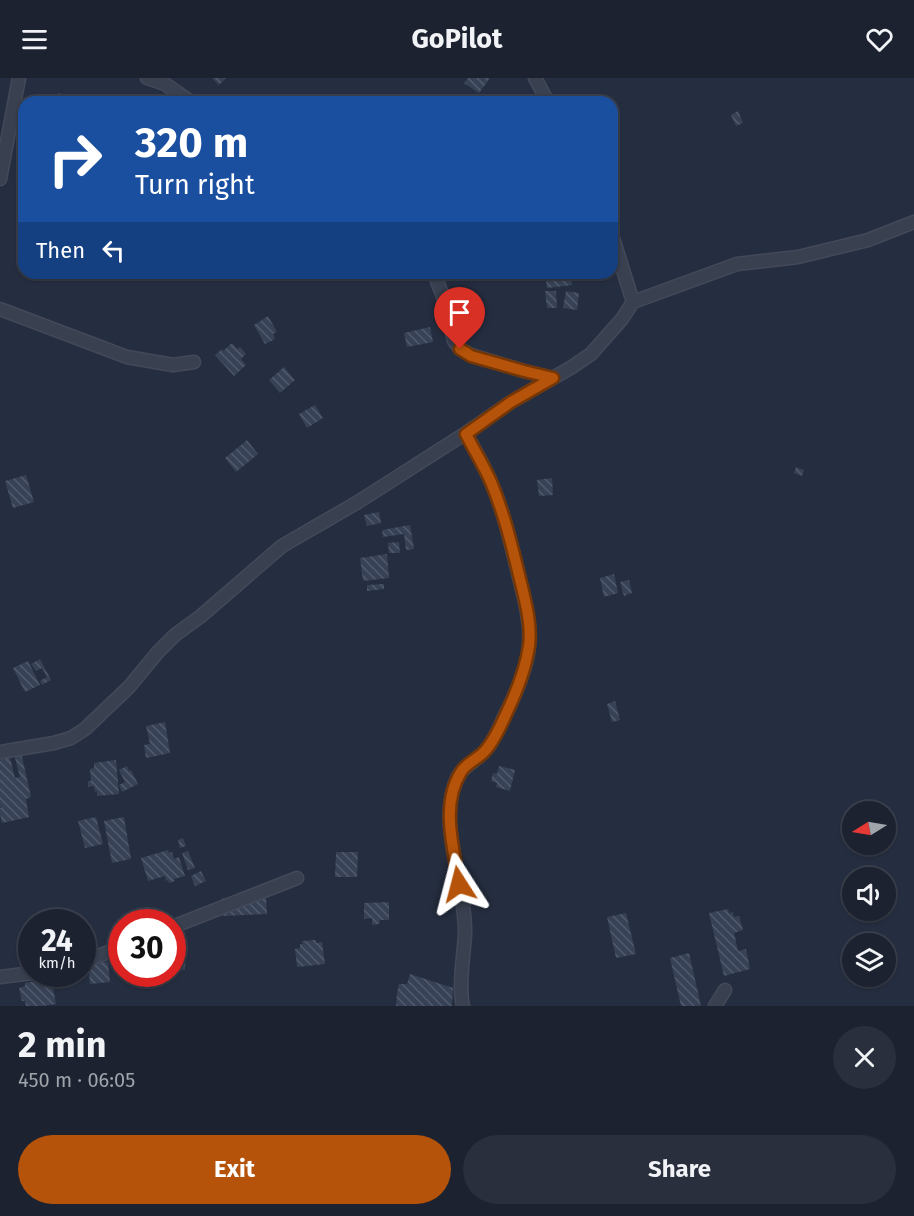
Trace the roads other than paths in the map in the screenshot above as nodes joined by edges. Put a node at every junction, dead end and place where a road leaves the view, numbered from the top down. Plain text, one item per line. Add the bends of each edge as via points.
1 (20, 78) edge
2 (147, 78) edge
3 (535, 78) edge
4 (182, 96) edge
5 (545, 96) edge
6 (0, 179) edge
7 (914, 222) edge
8 (618, 254) edge
9 (436, 279) edge
10 (633, 302) junction
11 (0, 309) edge
12 (194, 362) dead end
13 (553, 378) junction
14 (466, 434) junction
15 (0, 753) edge
16 (297, 878) dead end
17 (186, 922) edge
18 (18, 975) edge
19 (0, 977) edge
20 (725, 990) dead end
21 (464, 1006) edge
22 (714, 1006) edge

1 - 6 street
2 - 4 street
3 - 5 street
7 - 10 street via 868,240 798,258 737,264
8 - 10 street
9 - 13 street via 454,341 460,349 471,356
10 - 13 street via 591,354
11 - 12 street via 127,357 173,365
13 - 14 street
14 - 15 street via 282,546 175,635 85,729 54,743
14 - 21 street via 491,482 508,532 524,598 529,646 518,684 494,739 484,753 461,770 453,789 451,827 465,930
16 - 17 street
18 - 19 street
20 - 22 street

